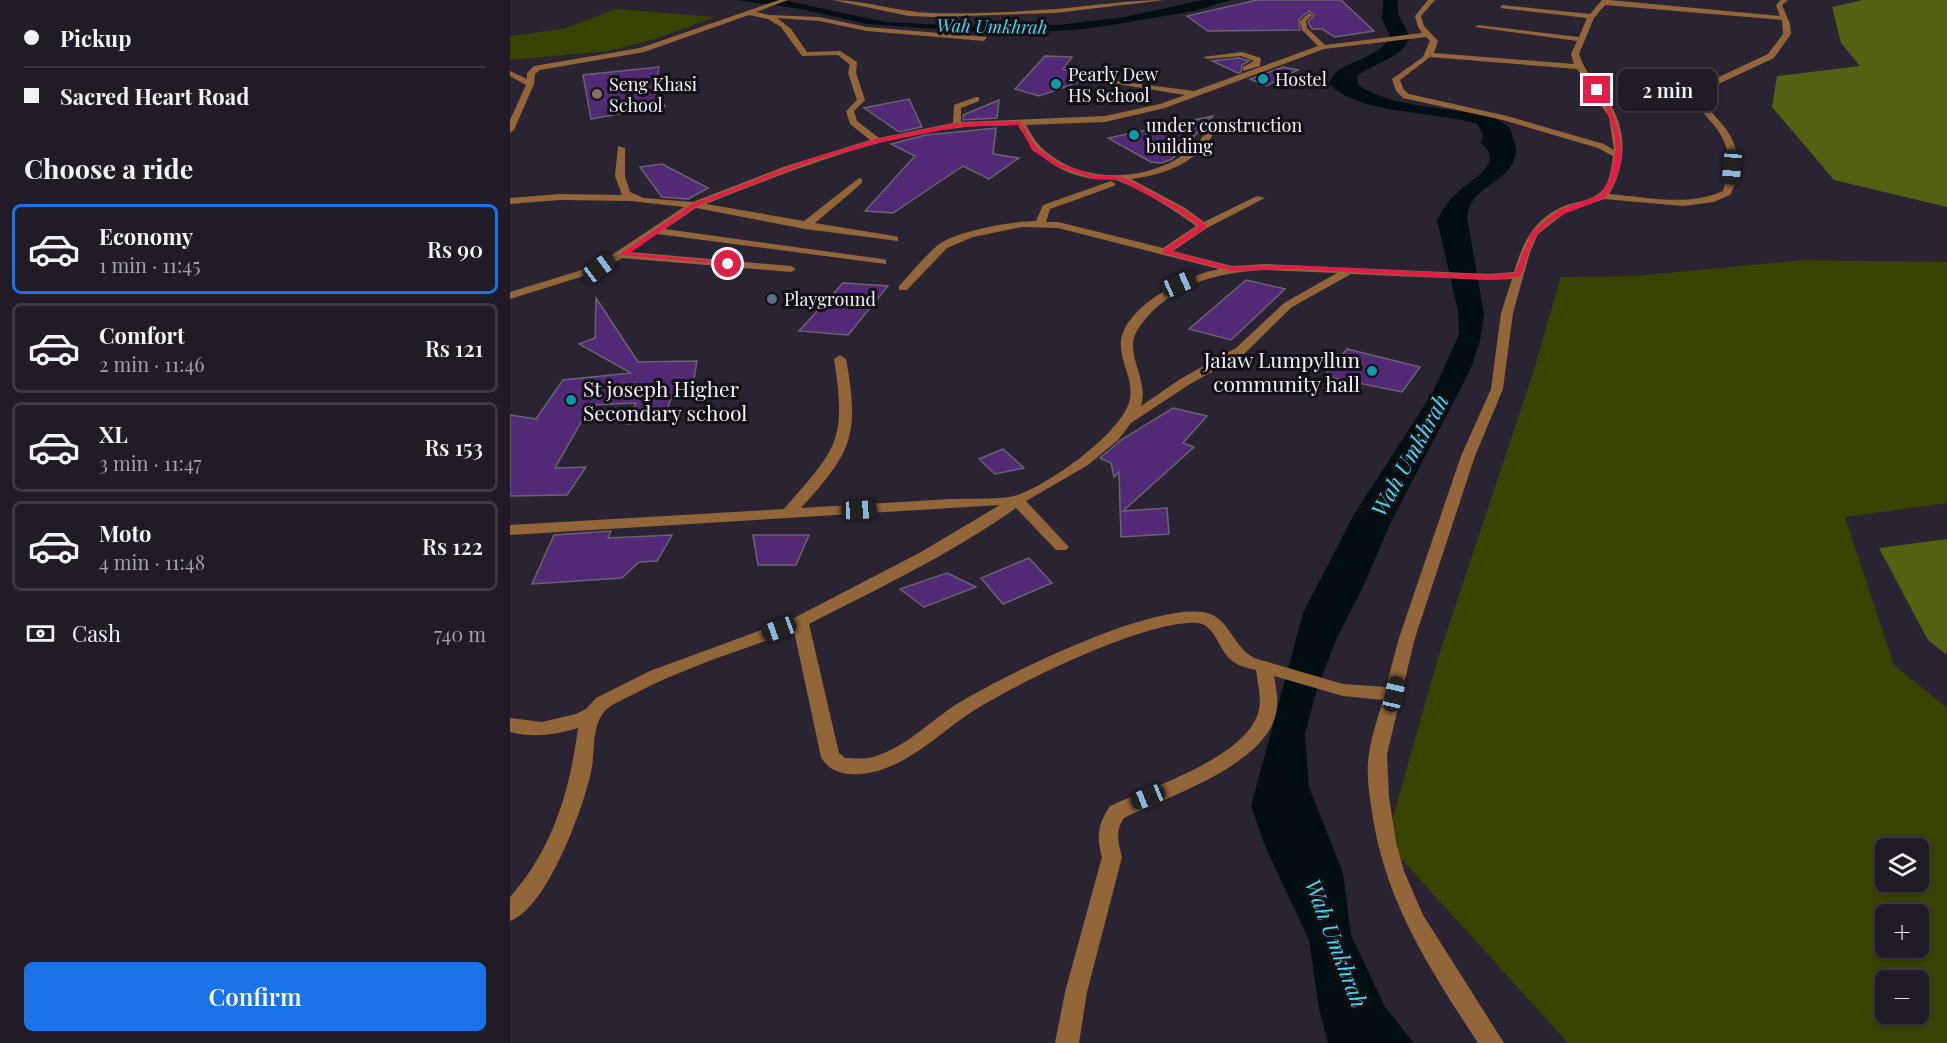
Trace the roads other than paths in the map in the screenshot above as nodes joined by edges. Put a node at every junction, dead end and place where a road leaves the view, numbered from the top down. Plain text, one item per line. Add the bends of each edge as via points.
1 (785, 0) edge
2 (835, 0) edge
3 (1162, 0) edge
4 (1432, 0) edge
5 (1785, 0) edge
6 (1605, 2) edge
7 (1502, 7) dead end
8 (746, 13) junction
9 (1309, 15) dead end
10 (769, 16) junction
11 (1592, 16) junction
12 (1785, 18) junction
13 (1478, 27) dead end
14 (1429, 34) junction
15 (984, 39) dead end
16 (1581, 39) junction
17 (1323, 46) junction
18 (1429, 55) junction
19 (1207, 57) dead end
20 (1579, 67) junction
21 (510, 73) edge
22 (1242, 77) junction
23 (1108, 81) dead end
24 (530, 84) junction
25 (1196, 94) junction
26 (976, 99) dead end
27 (1020, 123) junction
28 (957, 125) junction
29 (510, 130) edge
30 (1210, 133) dead end
31 (877, 141) junction
32 (621, 148) dead end
33 (1618, 155) junction
34 (1121, 178) junction
35 (859, 181) dead end
36 (1111, 184) dead end
37 (1603, 196) junction
38 (632, 198) junction
39 (1260, 198) dead end
40 (510, 201) edge
41 (694, 205) junction
42 (1041, 223) junction
43 (805, 226) junction
44 (1203, 226) junction
45 (657, 231) junction
46 (894, 239) dead end
47 (1165, 252) junction
48 (623, 255) junction
49 (882, 262) dead end
50 (791, 269) dead end
51 (1231, 269) junction
52 (1352, 270) junction
53 (1518, 275) junction
54 (903, 288) dead end
55 (510, 296) edge
56 (840, 359) dead end
57 (1125, 423) junction
58 (1017, 500) junction
59 (787, 514) junction
60 (510, 530) edge
61 (1061, 547) dead end
62 (800, 622) junction
63 (1271, 669) junction
64 (1394, 694) junction
65 (592, 714) junction
66 (510, 725) edge
67 (510, 912) edge
68 (1067, 1043) edge
69 (1492, 1043) edge

1 - 8 street
2 - 3 street via 933,15 1055,11
4 - 14 street via 1418,16 1421,27
5 - 12 street via 1779,5
6 - 11 street
6 - 12 street
7 - 11 street
8 - 10 street
8 - 24 street via 641,50 543,66 531,73
9 - 17 street via 1303,21 1304,29
10 - 15 street
10 - 31 street via 787,26 805,54 840,53 854,64 852,73 861,100 850,111 853,122
11 - 16 street
12 - 37 street via 1787,34 1771,56 1711,84 1700,96 1700,102 1735,153 1727,193 1691,202
13 - 16 street
14 - 17 street
14 - 18 street via 1434,47
16 - 20 street via 1575,54
17 - 22 street
18 - 20 street
18 - 33 street via 1396,79 1406,96 1504,118 1600,146
19 - 22 street via 1242,54 1258,60 1240,73
20 - 33 street via 1613,117
21 - 24 street
22 - 25 street
23 - 25 street
24 - 29 street
25 - 27 street via 1144,112 1105,119
26 - 28 street via 957,107
27 - 28 street
27 - 34 street via 1034,148 1058,165 1094,177
28 - 31 street
30 - 34 street via 1198,150 1180,162 1147,175
31 - 41 street via 800,164
32 - 38 street via 620,180 622,189
33 - 37 street via 1614,178
34 - 44 street
35 - 43 street
36 - 42 street via 1046,207
37 - 53 street via 1562,211 1534,233
38 - 40 street
38 - 41 street
39 - 44 street
41 - 43 street
41 - 45 street
42 - 47 street via 1076,228
42 - 54 street via 954,240 932,256
43 - 46 street
44 - 47 street
45 - 48 street
45 - 49 street
47 - 51 street
48 - 50 street
48 - 55 street via 618,254 583,275
51 - 52 street
51 - 57 street via 1195,278 1172,289 1149,305 1136,322 1127,340 1137,385 1135,406
52 - 53 street
52 - 57 street via 1288,305 1240,351 1186,381
53 - 64 street via 1507,313 1497,389 1468,456 1407,638
56 - 59 street via 845,388 843,439 830,464
57 - 58 street via 1083,462
58 - 59 street
58 - 61 street
58 - 62 street via 984,524
59 - 60 street
62 - 63 street via 830,757 842,766 880,763 976,700 1095,644 1164,621 1189,616 1206,618 1218,628 1236,655
62 - 65 street via 656,675 602,703
63 - 64 street via 1343,690
63 - 68 street via 1265,721 1236,754 1215,768 1117,812 1107,826 1112,857 1076,992
64 - 69 street via 1378,754 1379,797 1394,871 1415,920
65 - 66 street via 550,730
65 - 67 street via 585,734 582,772 560,840 532,887

